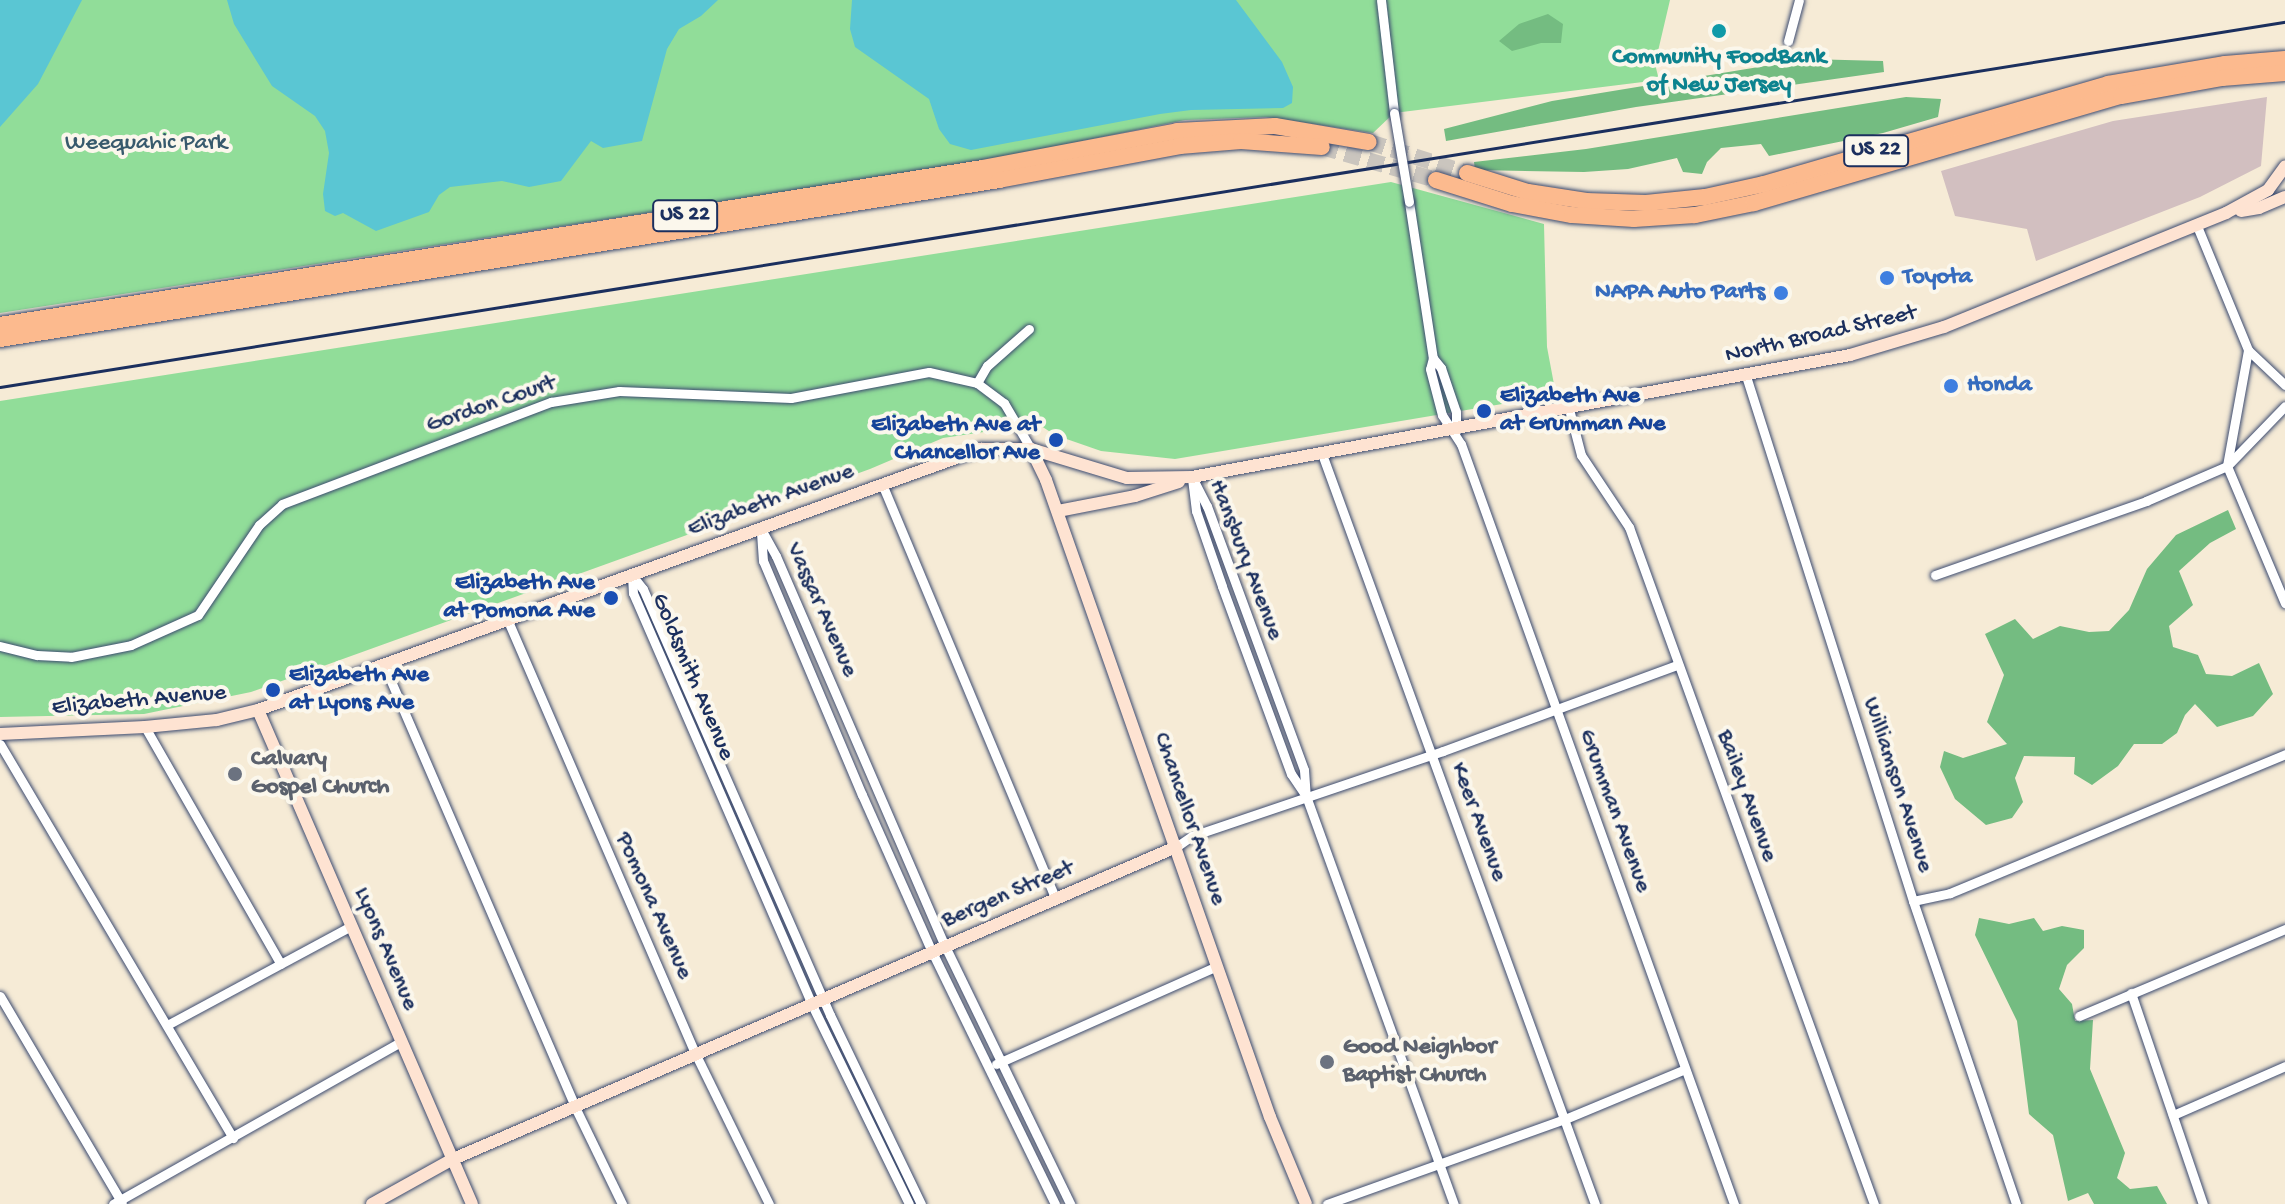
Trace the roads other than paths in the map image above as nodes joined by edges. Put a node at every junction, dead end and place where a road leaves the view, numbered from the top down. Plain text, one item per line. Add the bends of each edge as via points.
1 (1381, 0) edge
2 (1799, 0) edge
3 (1788, 41) dead end
4 (2285, 59) edge
5 (2285, 73) edge
6 (1369, 142) tunnel mouth
7 (1322, 147) tunnel mouth
8 (2285, 167) edge
9 (1467, 173) tunnel mouth
10 (1436, 180) tunnel mouth
11 (2285, 197) edge
12 (2226, 213) junction
13 (2197, 226) junction
14 (0, 325) edge
15 (1029, 329) dead end
16 (0, 339) edge
17 (2248, 350) junction
18 (1746, 376) junction
19 (977, 383) junction
20 (2285, 385) edge
21 (2285, 406) edge
22 (1569, 409) junction
23 (1456, 431) junction
24 (1031, 449) junction
25 (1322, 454) junction
26 (2227, 466) junction
27 (1192, 477) junction
28 (882, 484) junction
29 (1058, 511) junction
30 (761, 529) junction
31 (632, 575) junction
32 (1935, 575) dead end
33 (1236, 582) junction
34 (1222, 586) junction
35 (2285, 603) edge
36 (508, 621) junction
37 (0, 646) edge
38 (384, 665) junction
39 (1677, 665) junction
40 (690, 695) junction
41 (679, 699) junction
42 (1278, 699) junction
43 (1266, 703) junction
44 (1556, 709) junction
45 (258, 710) junction
46 (145, 727) junction
47 (0, 734) edge
48 (0, 744) edge
49 (1432, 754) junction
50 (2285, 754) edge
51 (733, 794) junction
52 (1306, 796) junction
53 (723, 799) junction
54 (1176, 847) junction
55 (778, 898) junction
56 (1056, 899) junction
57 (1913, 901) junction
58 (768, 902) junction
59 (351, 926) junction
60 (2285, 929) edge
61 (945, 946) junction
62 (932, 952) junction
63 (281, 964) junction
64 (1217, 966) junction
65 (2131, 993) junction
66 (0, 996) edge
67 (818, 1002) junction
68 (2079, 1016) dead end
69 (169, 1024) junction
70 (401, 1042) junction
71 (696, 1055) junction
72 (999, 1063) junction
73 (2285, 1066) edge
74 (989, 1067) junction
75 (1685, 1069) junction
76 (865, 1089) junction
77 (855, 1094) junction
78 (575, 1107) junction
79 (2173, 1115) junction
80 (1565, 1119) junction
81 (233, 1138) junction
82 (451, 1160) junction
83 (1438, 1162) junction
84 (901, 1175) junction
85 (1056, 1176) junction
86 (1045, 1181) junction
87 (119, 1203) edge
88 (372, 1204) edge
89 (472, 1204) edge
90 (622, 1204) edge
91 (769, 1204) edge
92 (909, 1204) edge
93 (921, 1204) edge
94 (1055, 1204) edge
95 (1070, 1204) edge
96 (1306, 1204) edge
97 (1327, 1204) edge
98 (1454, 1204) edge
99 (1595, 1204) edge
100 (1734, 1204) edge
101 (1874, 1204) edge
102 (2016, 1204) edge
103 (2203, 1204) edge

1 - 23 street, Grumman Avenue, bridge via 1433,358 1456,412
2 - 3 street
4 - 9 highway, US 22 via 2108,84 1705,197 1646,203 1586,201 1528,192
5 - 10 highway, US 22 via 2121,96 1765,200 1695,215 1572,215 1512,204
6 - 14 highway, US 22 via 1275,126 1177,131 992,167
7 - 16 highway, US 22 via 1241,141 1180,146 999,180
8 - 12 main road, North Broad Street via 2268,190
11 - 12 main road
12 - 13 main road, North Broad Street
13 - 17 street
13 - 18 main road, North Broad Street via 1926,334
15 - 19 street via 987,366
17 - 20 street
17 - 26 street
18 - 22 main road, North Broad Street
18 - 57 street, Williamson Avenue
19 - 24 street, Gordon Court via 1004,403
19 - 37 street, Gordon Court via 929,372 791,398 619,391 551,402 282,504 259,525 198,615 131,645 71,657
21 - 26 street
22 - 23 main road, Elizabeth Avenue
22 - 39 street, Bailey Avenue via 1581,455 1629,527
23 - 25 main road, Elizabeth Avenue
23 - 44 street, Grumman Avenue
24 - 27 main road, Elizabeth Avenue via 1127,478
24 - 28 main road, Elizabeth Avenue via 981,449
24 - 29 main road, Chancellor Avenue
25 - 27 main road, Elizabeth Avenue
25 - 49 street, Keer Avenue
26 - 32 street via 2146,501
26 - 35 street
27 - 29 main road via 1135,496
27 - 33 street, Hansbury Avenue
27 - 34 street, Hansbury Avenue via 1196,511
28 - 30 main road, Elizabeth Avenue
28 - 56 street
29 - 54 main road, Chancellor Avenue
30 - 31 main road, Elizabeth Avenue
30 - 61 street, Vassar Avenue
30 - 62 street, Vassar Avenue via 763,561
31 - 36 main road, Elizabeth Avenue
31 - 40 street, Goldsmith Avenue
31 - 41 street, Goldsmith Avenue via 633,593
33 - 34 street
33 - 42 street, Hansbury Avenue
34 - 43 street, Hansbury Avenue
36 - 38 main road, Elizabeth Avenue
36 - 71 street, Pomona Avenue
38 - 45 main road, Elizabeth Avenue
38 - 78 street
39 - 44 street, Bergen Street
39 - 101 street, Bailey Avenue
40 - 41 street
40 - 51 street, Goldsmith Avenue
41 - 53 street, Goldsmith Avenue
42 - 43 street
42 - 52 street, Hansbury Avenue via 1304,770
43 - 52 street, Hansbury Avenue via 1291,774
44 - 49 street, Bergen Street
44 - 75 street, Grumman Avenue
45 - 46 main road, Elizabeth Avenue
45 - 59 main road, Lyons Avenue
46 - 47 main road, Elizabeth Avenue
46 - 63 street
48 - 69 street
49 - 52 street, Bergen Street
49 - 80 street, Keer Avenue
50 - 57 street via 1950,893
51 - 53 street
51 - 55 street, Goldsmith Avenue
52 - 54 street, Bergen Street via 1192,836
52 - 83 street, Hansbury Avenue
53 - 58 street, Goldsmith Avenue
54 - 56 main road, Bergen Street
54 - 64 main road, Chancellor Avenue
55 - 58 street
55 - 67 street, Goldsmith Avenue
56 - 61 main road, Bergen Street
57 - 102 street, Williamson Avenue
58 - 67 street, Goldsmith Avenue
59 - 63 street
59 - 70 main road, Lyons Avenue
60 - 65 street
61 - 62 main road, Bergen Street
61 - 72 street, Vassar Avenue
62 - 67 main road, Bergen Street
62 - 74 street, Vassar Avenue
63 - 69 street
64 - 72 street
64 - 96 main road, Chancellor Avenue
65 - 68 street
65 - 79 street
66 - 87 street
67 - 71 main road, Bergen Street
67 - 76 street, Goldsmith Avenue
67 - 77 street, Goldsmith Avenue
69 - 81 street
70 - 81 street
70 - 82 main road, Lyons Avenue
71 - 78 main road, Bergen Street
71 - 91 street, Pomona Avenue
72 - 74 street
72 - 85 street, Vassar Avenue
73 - 79 street
74 - 86 street, Vassar Avenue
75 - 80 street
75 - 100 street, Grumman Avenue
76 - 77 street
76 - 84 street, Goldsmith Avenue
77 - 84 street, Goldsmith Avenue
78 - 82 main road, Bergen Street
78 - 90 street
79 - 103 street
80 - 83 street
80 - 99 street, Keer Avenue
81 - 87 street
82 - 88 main road, Bergen Street
82 - 89 main road, Lyons Avenue
83 - 97 street
83 - 98 street, Hansbury Avenue
84 - 92 street, Goldsmith Avenue
84 - 93 street, Goldsmith Avenue
85 - 86 street
85 - 95 street, Vassar Avenue
86 - 94 street, Vassar Avenue

